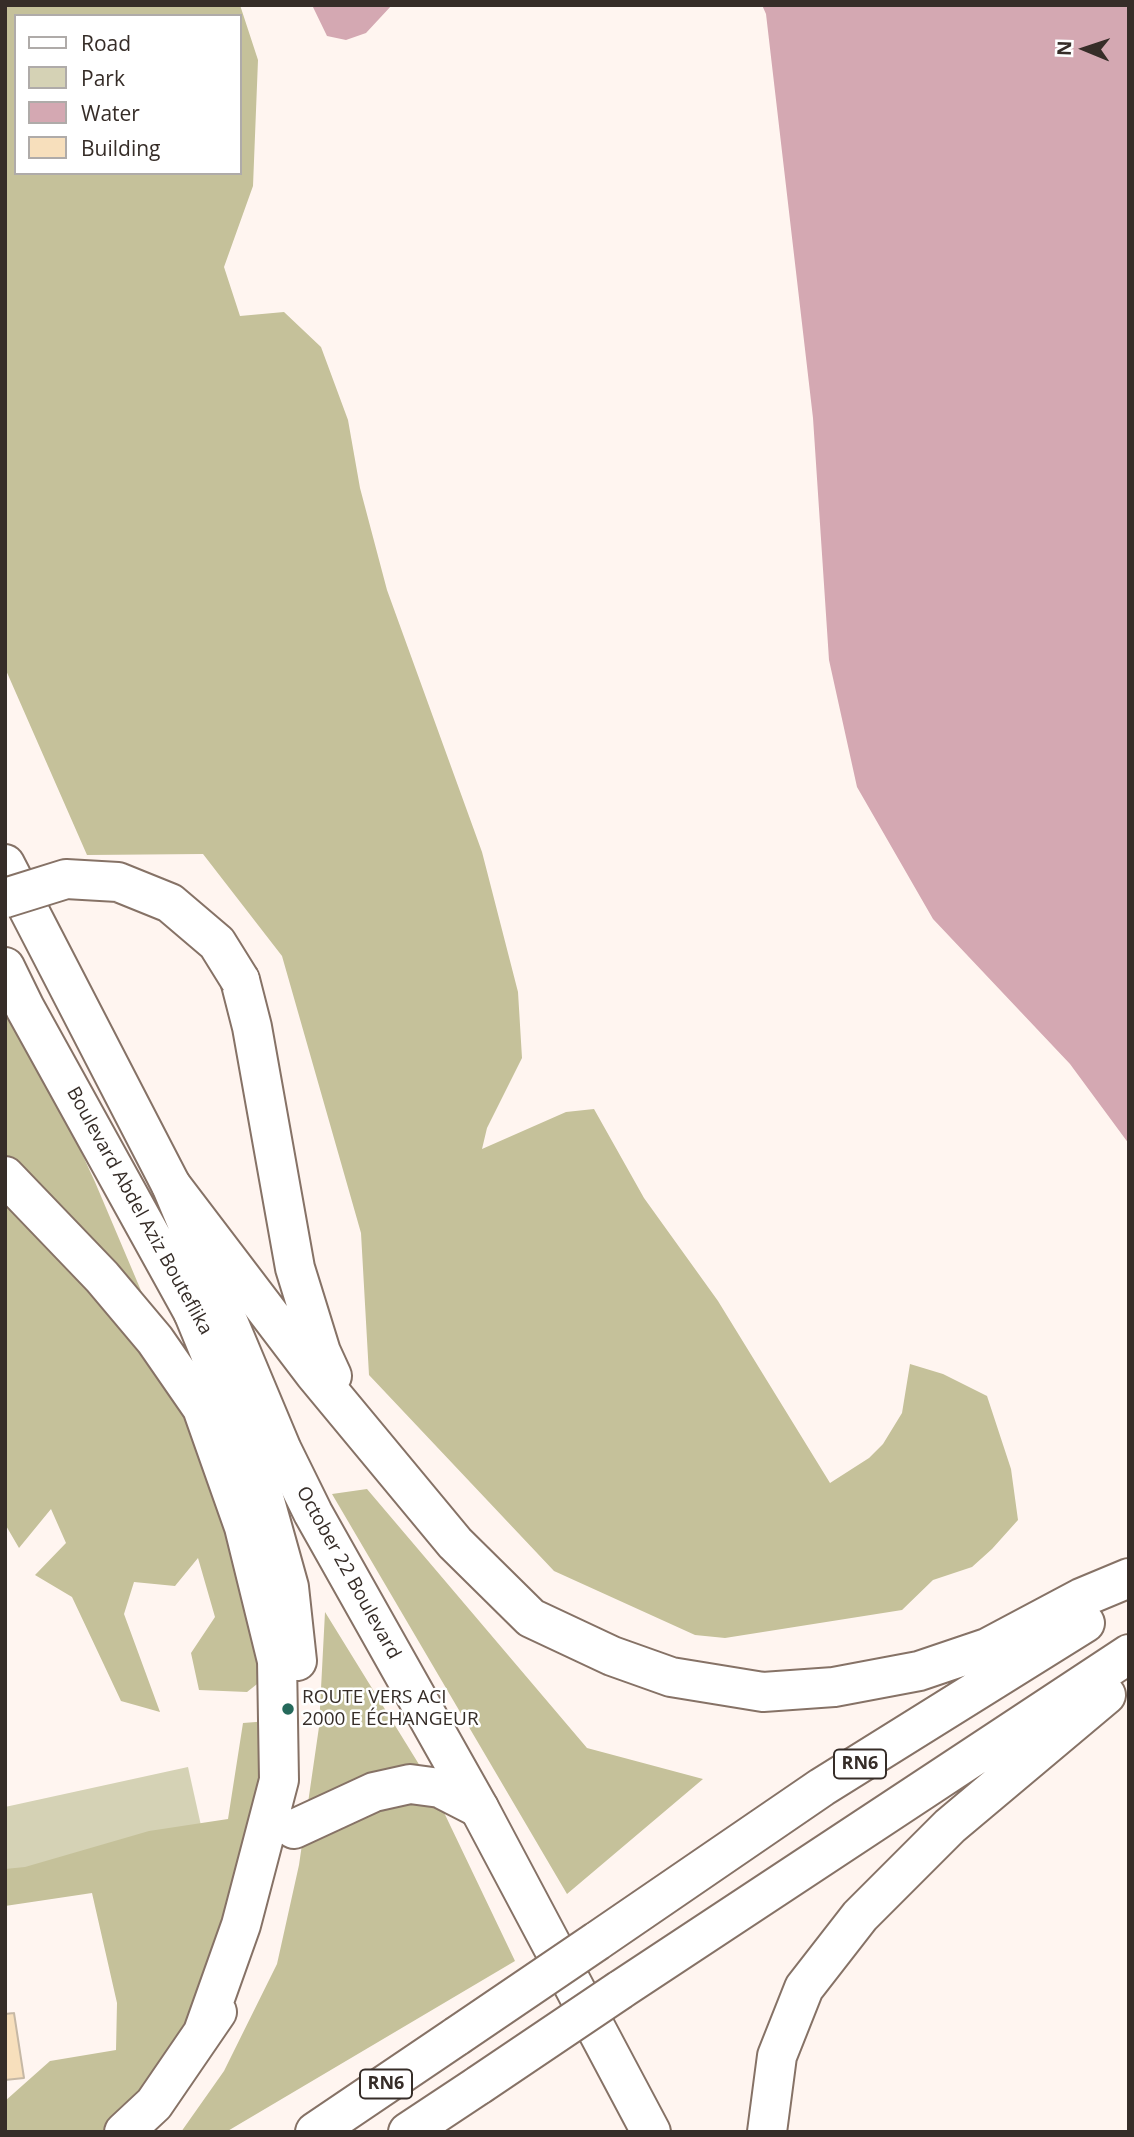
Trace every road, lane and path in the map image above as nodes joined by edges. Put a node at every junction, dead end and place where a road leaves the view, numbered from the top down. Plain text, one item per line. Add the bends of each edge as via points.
1 (5, 864) edge
2 (5, 898) edge
3 (5, 967) edge
4 (5, 1176) edge
5 (172, 1185) junction
6 (193, 1312) junction
7 (350, 1416) junction
8 (282, 1450) junction
9 (1129, 1578) edge
10 (1129, 1595) edge
11 (1129, 1654) edge
12 (1129, 1676) edge
13 (479, 1808) junction
14 (294, 1829) junction
15 (203, 2032) junction
16 (474, 2088) junction
17 (124, 2132) edge
18 (316, 2132) edge
19 (408, 2132) edge
20 (427, 2132) edge
21 (651, 2132) edge
22 (767, 2132) edge

1 - 5 main road
2 - 7 main road, bridge via 66,879 118,882 170,903 217,943 240,980 252,1027 295,1268 321,1352
3 - 6 main road, Boulevard Abdel Aziz Bouteflika
4 - 15 main road via 102,1277 155,1340 202,1408 244,1527 277,1661 279,1780 241,1925
5 - 7 main road
5 - 8 main road, October 22 Boulevard
6 - 8 main road, Boulevard Abdel Aziz Bouteflika
6 - 14 main road via 260,1483 289,1587 300,1690
7 - 9 main road via 455,1543 531,1618 612,1656 671,1677 763,1692 834,1687 919,1671 988,1648
8 - 13 main road, October 22 Boulevard
10 - 18 main road, RN6, bridge via 822,1787
11 - 16 main road, RN6, bridge
12 - 22 main road via 950,1826 859,1916 804,1988 777,2056
13 - 14 main road via 440,1788 410,1784 374,1793
13 - 21 main road, October 22 Boulevard
14 - 15 main road via 234,1988
15 - 17 main road via 154,2104
16 - 19 main road, RN6
16 - 20 main road

